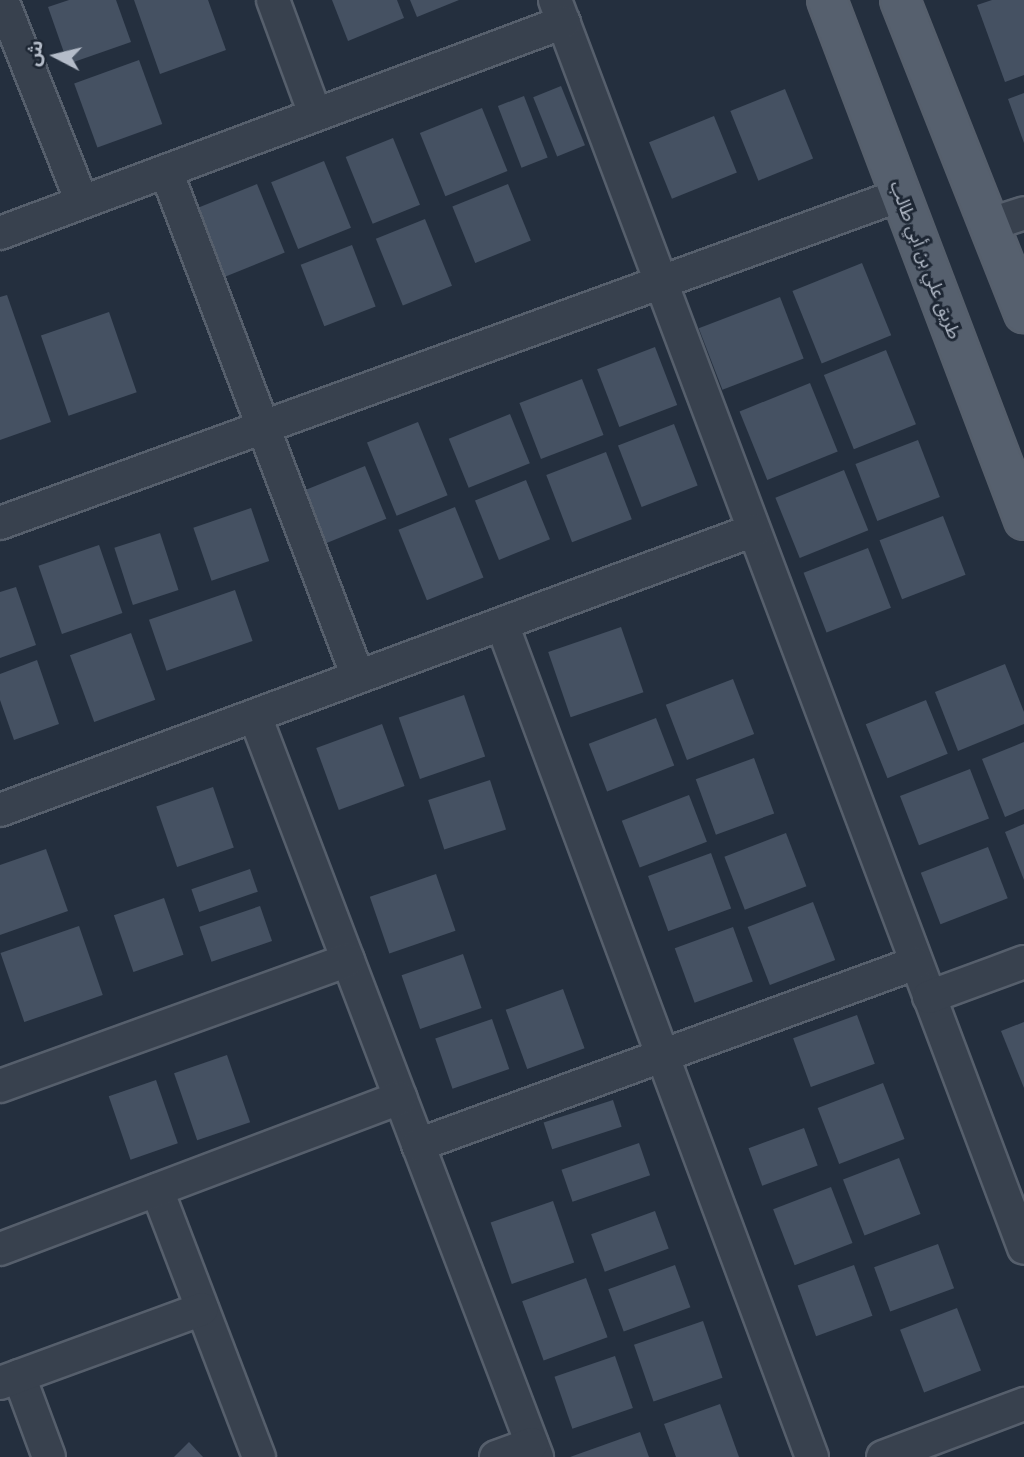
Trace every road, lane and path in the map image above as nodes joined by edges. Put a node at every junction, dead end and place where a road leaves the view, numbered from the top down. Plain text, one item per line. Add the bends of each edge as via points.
1 (2, 0) edge
2 (273, 0) edge
3 (827, 0) edge
4 (900, 0) edge
5 (559, 11) edge
6 (316, 114) junction
7 (166, 171) junction
8 (900, 195) junction
9 (82, 202) junction
10 (1024, 213) edge
11 (988, 225) junction
12 (0, 233) edge
13 (661, 282) junction
14 (1024, 313) edge
15 (261, 428) junction
16 (1024, 520) edge
17 (0, 523) edge
18 (754, 530) junction
19 (502, 624) junction
20 (358, 677) junction
21 (255, 716) junction
22 (0, 810) edge
23 (348, 960) junction
24 (1024, 962) edge
25 (916, 963) junction
26 (929, 997) junction
27 (663, 1057) junction
28 (0, 1086) edge
29 (400, 1098) junction
30 (418, 1145) junction
31 (157, 1190) junction
32 (1024, 1248) edge
33 (0, 1249) edge
34 (202, 1309) junction
35 (10, 1380) edge
36 (1024, 1404) edge
37 (535, 1450) edge
38 (50, 1457) edge
39 (259, 1457) edge
40 (496, 1457) edge
41 (813, 1457) edge
42 (883, 1457) edge

1 - 9 street
2 - 6 street
3 - 8 main road, طريق علي بن أبي طالب
4 - 11 main road
5 - 6 street
5 - 13 street
6 - 7 street
7 - 9 street
7 - 15 street
8 - 13 street
8 - 16 main road, طريق علي بن أبي طالب
9 - 12 street
10 - 11 street
11 - 14 main road
13 - 15 street
13 - 18 street
15 - 17 street
15 - 20 street
18 - 19 street
18 - 25 street
19 - 20 street
19 - 27 street
20 - 21 street
21 - 22 street
21 - 23 street
23 - 28 street
23 - 29 street
24 - 26 street
25 - 26 street
25 - 27 street
26 - 32 street
27 - 30 street
27 - 41 street
29 - 30 street
29 - 31 street
30 - 37 street
31 - 33 street
31 - 34 street
34 - 35 street
34 - 39 street
35 - 38 street
36 - 42 street
37 - 40 street

